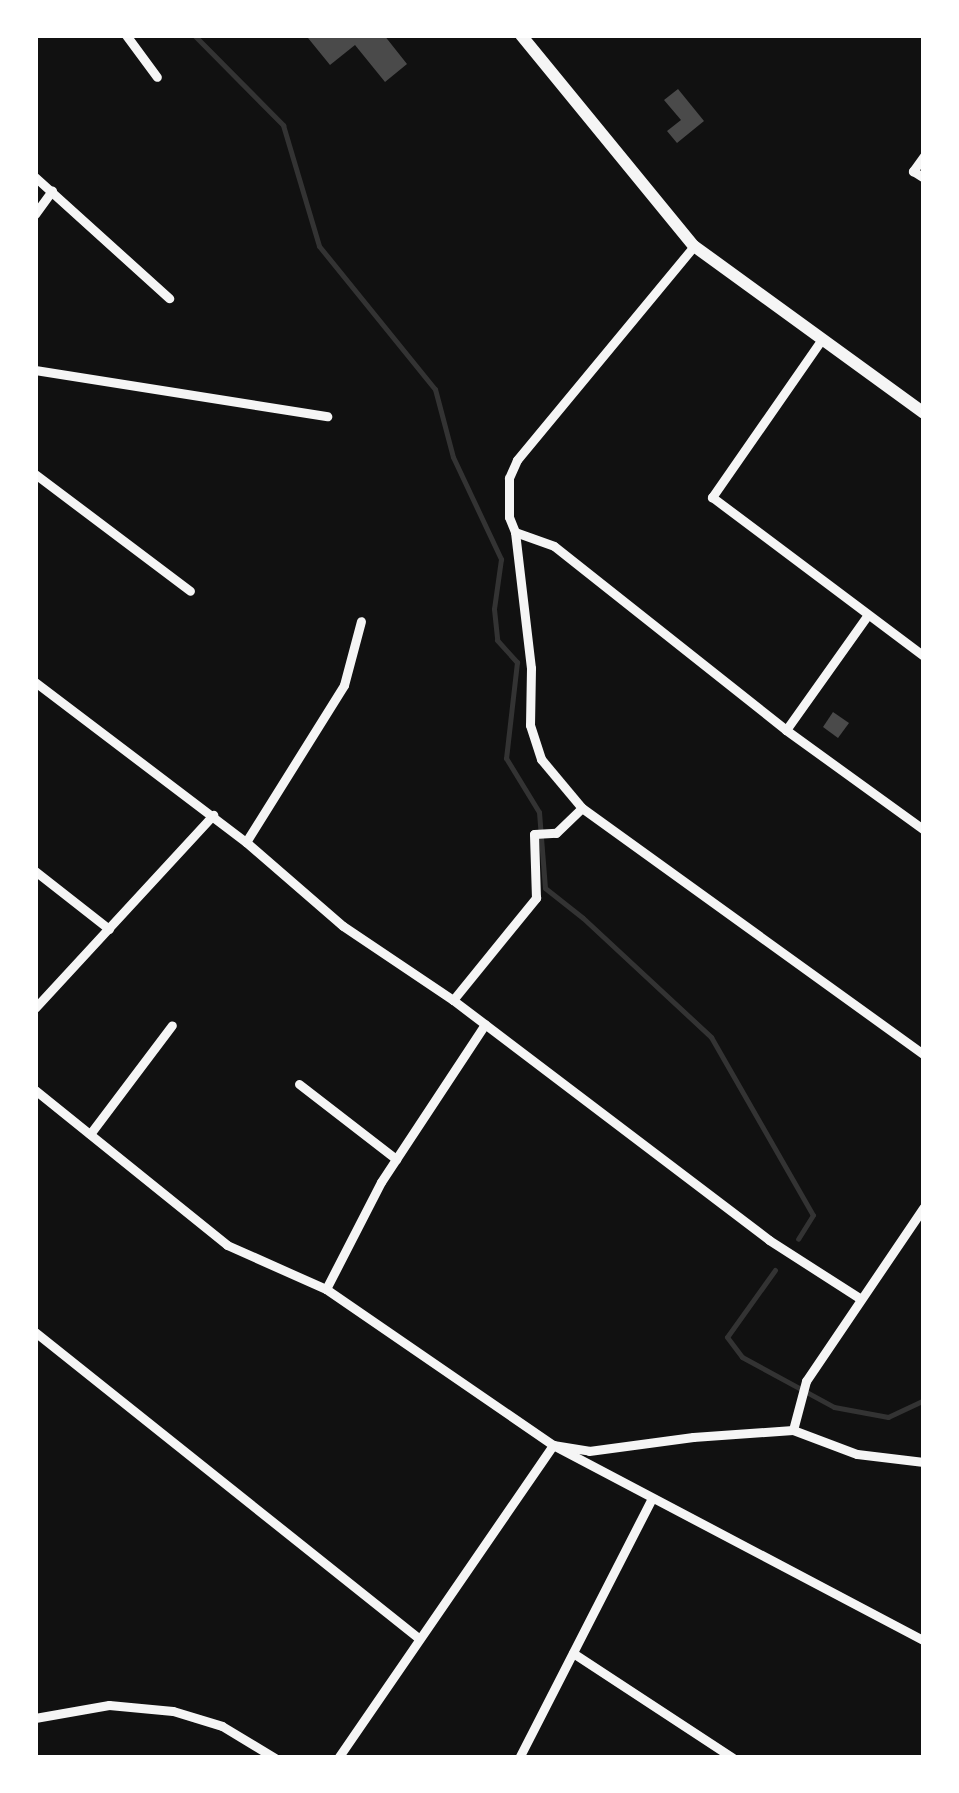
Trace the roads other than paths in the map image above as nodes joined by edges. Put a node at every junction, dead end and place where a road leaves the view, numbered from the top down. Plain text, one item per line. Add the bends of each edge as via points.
1 (126, 35) edge
2 (521, 35) edge
3 (157, 77) dead end
4 (924, 156) edge
5 (35, 178) edge
6 (924, 178) edge
7 (52, 191) junction
8 (35, 214) edge
9 (694, 246) junction
10 (169, 298) dead end
11 (822, 339) junction
12 (35, 370) edge
13 (924, 413) edge
14 (328, 416) dead end
15 (35, 474) edge
16 (515, 532) junction
17 (190, 591) dead end
18 (866, 616) junction
19 (361, 621) dead end
20 (924, 656) edge
21 (35, 682) edge
22 (786, 730) junction
23 (582, 808) junction
24 (213, 816) junction
25 (924, 830) edge
26 (246, 842) junction
27 (35, 871) edge
28 (109, 929) junction
29 (453, 1000) junction
30 (35, 1008) edge
31 (484, 1024) junction
32 (172, 1025) dead end
33 (924, 1054) edge
34 (299, 1084) dead end
35 (37, 1095) edge
36 (90, 1134) junction
37 (396, 1159) junction
38 (924, 1208) edge
39 (326, 1290) junction
40 (862, 1299) junction
41 (35, 1332) edge
42 (793, 1430) junction
43 (553, 1446) junction
44 (924, 1462) edge
45 (651, 1500) junction
46 (418, 1638) junction
47 (924, 1640) edge
48 (573, 1653) junction
49 (35, 1718) edge
50 (274, 1758) edge
51 (338, 1758) edge
52 (520, 1758) edge
53 (733, 1758) edge

1 - 3 street
2 - 9 main road
4 - 6 street via 913,171
5 - 7 street
7 - 8 street
7 - 10 street
9 - 11 main road
9 - 16 street via 517,460 508,489
11 - 13 main road
11 - 18 street via 712,496
12 - 14 street
15 - 17 street
16 - 22 street via 554,546
16 - 23 street via 531,668 530,725 541,759
18 - 20 street
18 - 22 street
19 - 26 street via 344,686
21 - 24 street
22 - 25 street
23 - 29 street via 556,833 534,834 536,898
23 - 33 street
24 - 26 street
24 - 28 street
26 - 29 street via 344,926
27 - 28 street
28 - 30 street
29 - 31 street
31 - 37 street
31 - 40 street via 770,1240
32 - 36 street
34 - 37 street
35 - 36 street
36 - 39 street via 227,1244
37 - 39 street
38 - 40 street
39 - 43 street
40 - 42 street via 806,1380
41 - 46 street
42 - 43 street via 589,1451
42 - 44 street via 858,1454
43 - 45 street
43 - 46 street
45 - 47 street
45 - 48 street
46 - 51 street
48 - 52 street
48 - 53 street
49 - 50 street via 108,1705 173,1712 222,1726

